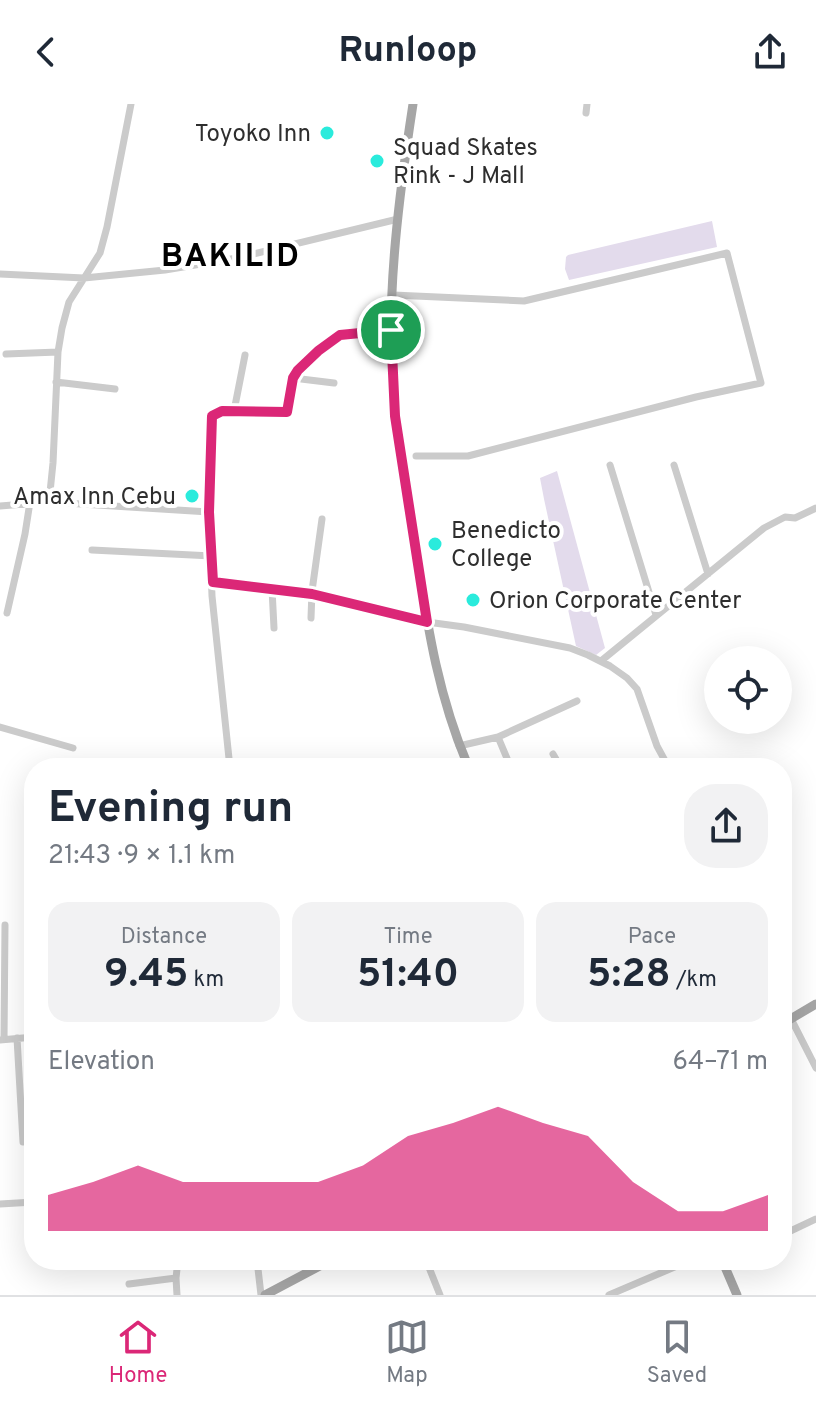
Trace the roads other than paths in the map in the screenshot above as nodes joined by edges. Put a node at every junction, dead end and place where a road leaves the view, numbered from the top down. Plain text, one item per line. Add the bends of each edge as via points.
1 (131, 104) edge
2 (413, 104) edge
3 (398, 219) junction
4 (0, 274) edge
5 (84, 278) junction
6 (393, 295) junction
7 (391, 330) junction
8 (58, 352) junction
9 (6, 354) dead end
10 (245, 355) dead end
11 (293, 378) junction
12 (56, 382) junction
13 (334, 383) dead end
14 (115, 389) dead end
15 (234, 411) junction
16 (416, 456) dead end
17 (610, 465) dead end
18 (674, 465) dead end
19 (30, 502) junction
20 (49, 502) junction
21 (0, 506) edge
22 (816, 508) edge
23 (209, 512) junction
24 (322, 519) dead end
25 (92, 550) dead end
26 (212, 556) junction
27 (708, 574) junction
28 (213, 582) junction
29 (272, 589) junction
30 (312, 594) junction
31 (7, 613) dead end
32 (656, 615) junction
33 (311, 618) dead end
34 (427, 622) junction
35 (274, 628) dead end
36 (601, 661) junction
37 (577, 701) dead end
38 (0, 727) edge
39 (498, 737) junction
40 (459, 746) junction
41 (73, 748) dead end
42 (553, 754) dead end
43 (229, 758) edge
44 (464, 758) edge
45 (507, 758) edge
46 (555, 758) edge
47 (664, 758) edge
48 (5, 925) dead end
49 (816, 1004) edge
50 (792, 1018) edge
51 (792, 1030) edge
52 (17, 1038) junction
53 (24, 1038) edge
54 (2, 1040) edge
55 (816, 1068) edge
56 (23, 1142) dead end
57 (24, 1203) edge
58 (0, 1204) edge
59 (816, 1219) edge
60 (792, 1230) edge
61 (177, 1270) edge
62 (259, 1270) edge
63 (312, 1270) edge
64 (430, 1270) edge
65 (668, 1270) edge
66 (726, 1270) edge
67 (176, 1278) junction
68 (129, 1284) dead end
69 (177, 1295) edge
70 (263, 1295) edge
71 (440, 1295) edge
72 (609, 1295) edge
73 (737, 1295) edge

1 - 5 street via 100,253
2 - 3 main road
3 - 5 street via 206,264
3 - 6 main road
4 - 5 street
5 - 8 street via 69,302
6 - 7 main road
6 - 16 street via 524,301 727,253 761,383 468,456
7 - 11 street via 337,336
7 - 34 main road via 395,416
8 - 9 street
8 - 12 street
10 - 15 street
11 - 13 street
11 - 15 street via 287,412
12 - 14 street
12 - 20 street
15 - 23 street via 211,419
17 - 32 street
18 - 27 street
19 - 20 street
19 - 21 street
19 - 31 street
20 - 23 street
22 - 27 street via 774,521
23 - 26 street
24 - 30 street
25 - 26 street
26 - 28 street
27 - 32 street
28 - 29 street
28 - 43 street
29 - 30 street
29 - 35 street
30 - 33 street
30 - 34 street
32 - 36 street
34 - 36 street via 577,651
34 - 40 main road
36 - 47 street via 637,689
37 - 39 street
38 - 41 street
39 - 40 street
39 - 45 street
40 - 44 main road
42 - 46 street
48 - 54 street
49 - 50 main road
51 - 55 street
52 - 53 street
52 - 54 street
52 - 56 street
57 - 58 street
59 - 60 street
61 - 67 street
62 - 70 street
63 - 70 main road
64 - 71 street
65 - 72 street
66 - 73 main road
67 - 68 street
67 - 69 street

